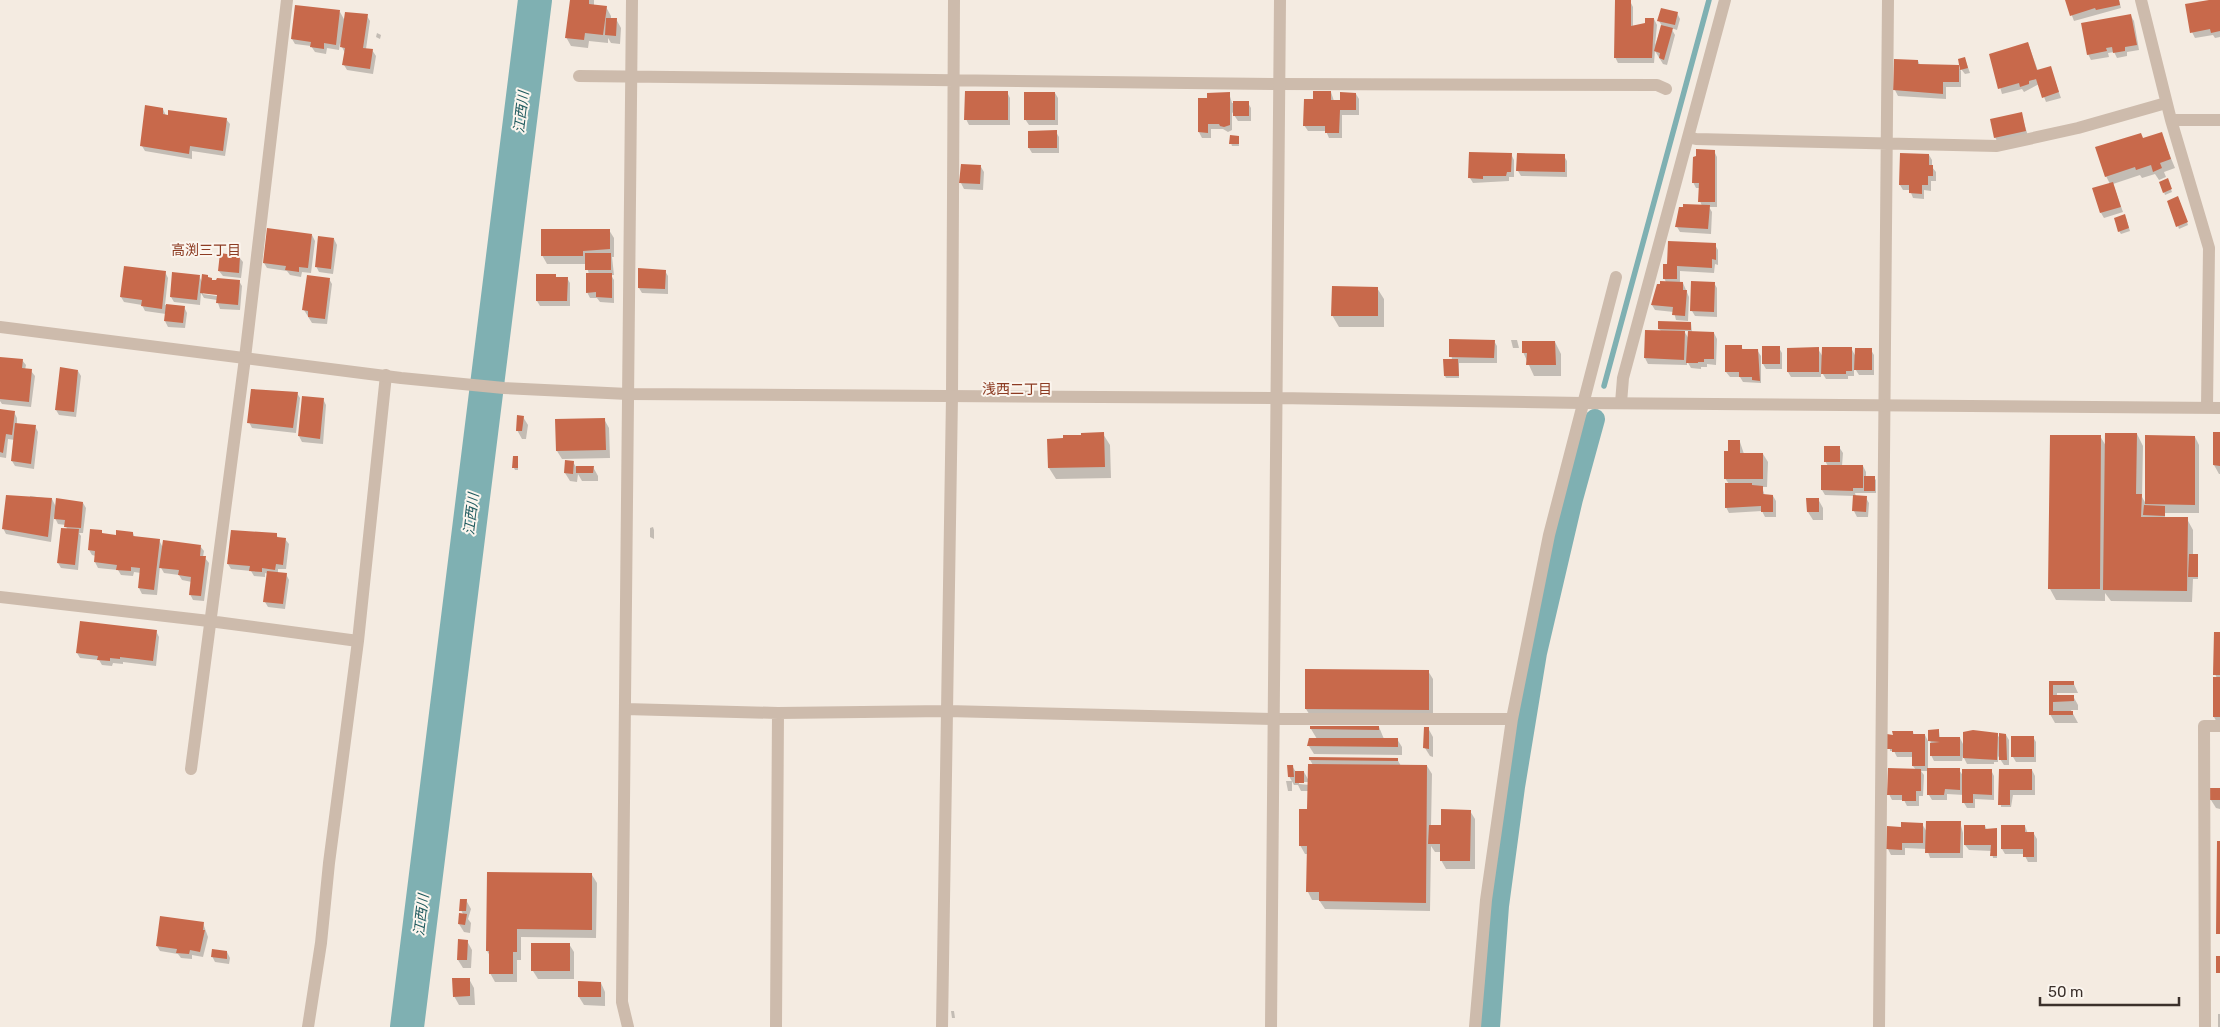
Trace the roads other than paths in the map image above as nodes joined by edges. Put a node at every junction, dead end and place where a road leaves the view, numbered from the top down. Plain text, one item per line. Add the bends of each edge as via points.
1 (287, 0) edge
2 (632, 0) edge
3 (954, 0) edge
4 (1280, 0) edge
5 (1725, 0) edge
6 (1888, 0) edge
7 (2141, 0) edge
8 (630, 75) junction
9 (579, 76) dead end
10 (954, 80) junction
11 (1278, 84) junction
12 (1666, 89) dead end
13 (2166, 103) junction
14 (2170, 120) junction
15 (2220, 120) edge
16 (1688, 137) junction
17 (1887, 144) junction
18 (1616, 277) dead end
19 (0, 326) edge
20 (245, 358) junction
21 (386, 375) junction
22 (628, 394) junction
23 (952, 396) junction
24 (1277, 398) junction
25 (1582, 403) junction
26 (1621, 403) junction
27 (1884, 406) junction
28 (2214, 408) edge
29 (0, 597) edge
30 (209, 621) junction
31 (358, 641) junction
32 (625, 709) junction
33 (947, 711) junction
34 (778, 713) junction
35 (1274, 719) junction
36 (1512, 719) junction
37 (2220, 726) edge
38 (191, 769) dead end
39 (308, 1027) edge
40 (628, 1027) edge
41 (776, 1027) edge
42 (942, 1027) edge
43 (1271, 1027) edge
44 (1475, 1027) edge
45 (1879, 1027) edge
46 (2205, 1027) edge

1 - 20 street
2 - 8 street
3 - 10 street
4 - 11 street
5 - 16 street
6 - 17 street
7 - 13 street
8 - 9 street
8 - 10 street
8 - 22 street
10 - 11 street
10 - 23 street
11 - 12 street via 1657,85
11 - 24 street
13 - 14 street
13 - 17 street via 2078,128 1997,146
14 - 15 street
14 - 28 street via 2209,248
16 - 17 street
16 - 26 street via 1623,378
17 - 27 street
18 - 25 street
19 - 20 street
20 - 21 street
20 - 30 street
21 - 22 street via 504,388
21 - 31 street
22 - 23 street
22 - 32 street
23 - 24 street
23 - 33 street
24 - 25 street
24 - 35 street
25 - 26 street
25 - 36 street via 1549,535
26 - 27 street
27 - 28 street
27 - 45 street
29 - 30 street
30 - 31 street
30 - 38 street
31 - 39 street
32 - 34 street
32 - 40 street via 622,1002
33 - 34 street
33 - 35 street
33 - 42 street
34 - 41 street
35 - 36 street
35 - 43 street
36 - 44 street via 1486,900
37 - 46 street via 2204,726

